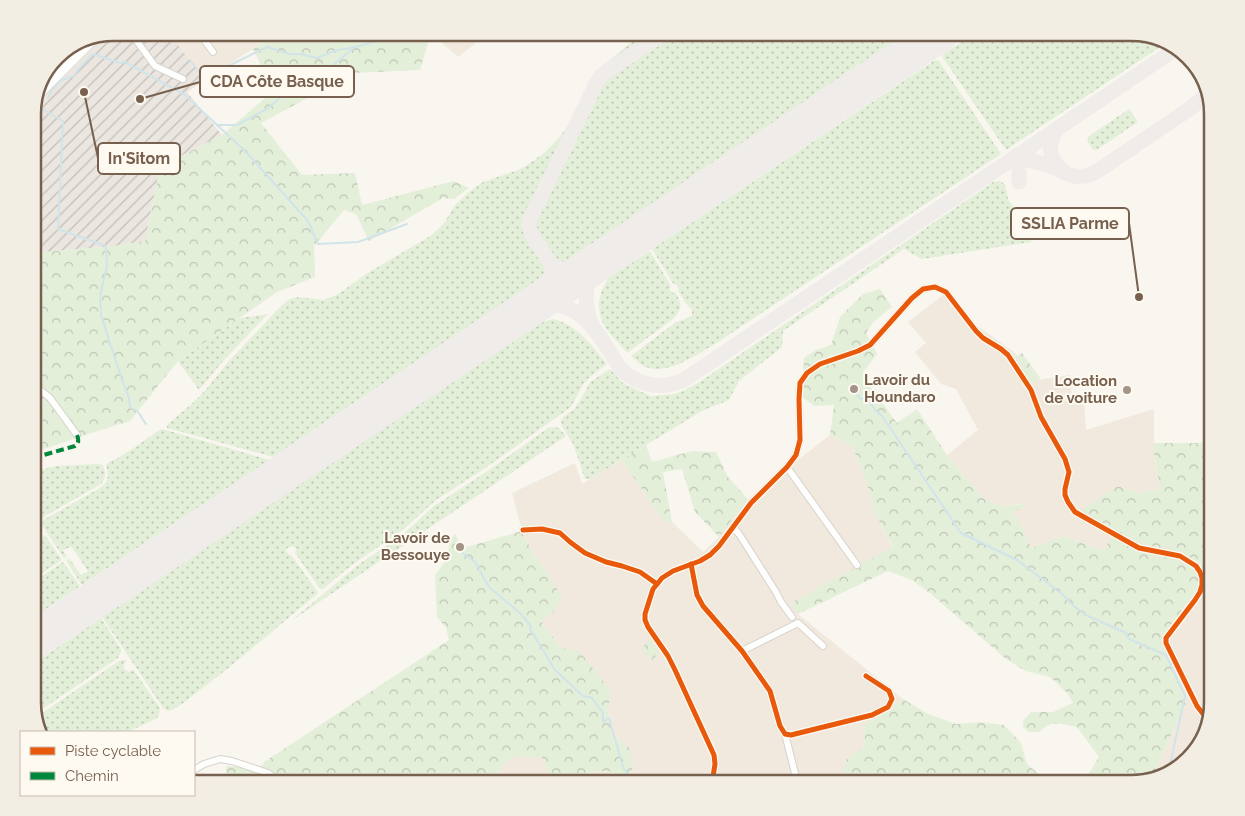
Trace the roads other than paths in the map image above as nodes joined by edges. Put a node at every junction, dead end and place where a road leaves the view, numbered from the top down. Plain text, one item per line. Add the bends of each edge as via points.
1 (137, 41) edge
2 (206, 41) edge
3 (85, 48) edge
4 (214, 52) dead end
5 (183, 79) dead end
6 (48, 85) edge
7 (41, 391) edge
8 (78, 435) dead end
9 (787, 467) junction
10 (733, 528) junction
11 (522, 530) dead end
12 (691, 564) junction
13 (857, 565) dead end
14 (657, 584) junction
15 (792, 617) dead end
16 (823, 646) dead end
17 (742, 651) junction
18 (866, 676) dead end
19 (1202, 713) edge
20 (785, 734) junction
21 (195, 769) edge
22 (270, 775) edge
23 (713, 775) edge
24 (795, 775) edge

1 - 5 street via 155,66
2 - 4 street
3 - 6 street
7 - 8 street
9 - 10 street via 751,503
9 - 13 street
9 - 19 street via 796,455 800,440 798,399 800,383 807,373 820,364 870,345 923,289 935,287 946,292 976,332 1008,355 1030,388 1041,417 1068,465 1065,495 1072,508 1139,548 1180,556 1200,572 1202,585 1195,600 1166,638 1166,643
10 - 12 street via 710,555
10 - 15 street
11 - 14 street via 542,529 560,533 585,553 640,572
12 - 14 street via 673,571
12 - 17 street via 703,606
14 - 23 street via 651,593 645,620 668,656 714,756
16 - 17 street via 798,623
17 - 20 street via 770,691
18 - 20 street via 889,691 892,699 888,707 872,715
20 - 24 street
21 - 22 street via 220,760

